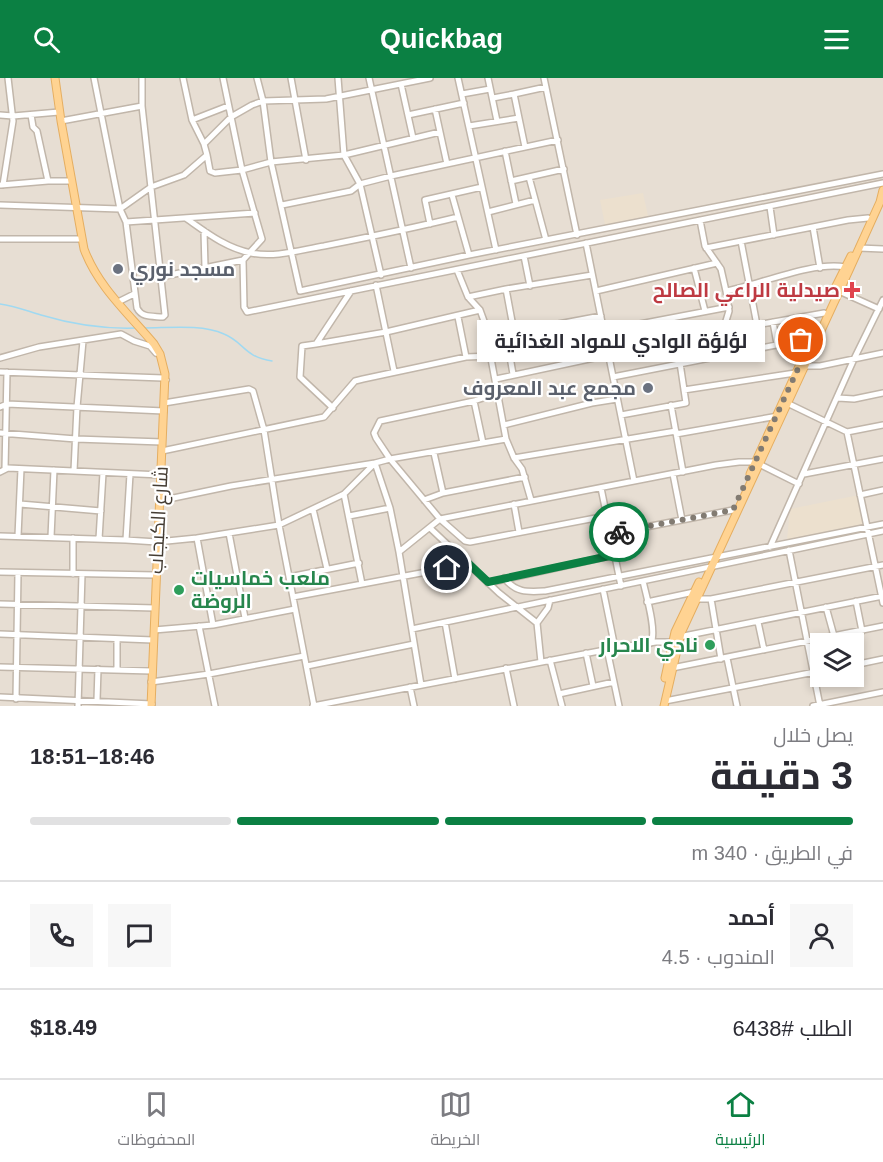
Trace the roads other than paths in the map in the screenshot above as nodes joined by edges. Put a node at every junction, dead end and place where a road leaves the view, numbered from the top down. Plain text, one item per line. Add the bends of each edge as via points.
1 (8, 78) edge
2 (55, 78) edge
3 (94, 78) edge
4 (142, 78) edge
5 (183, 78) edge
6 (223, 78) edge
7 (257, 78) edge
8 (291, 78) edge
9 (338, 78) edge
10 (369, 78) edge
11 (430, 78) edge
12 (458, 78) edge
13 (488, 78) edge
14 (544, 78) edge
15 (419, 79) edge
16 (401, 84) junction
17 (546, 87) junction
18 (490, 89) junction
19 (372, 90) junction
20 (462, 94) junction
21 (514, 94) junction
22 (340, 96) junction
23 (493, 98) junction
24 (295, 100) junction
25 (263, 101) junction
26 (464, 103) junction
27 (142, 106) junction
28 (228, 106) junction
29 (435, 109) junction
30 (59, 112) junction
31 (100, 114) junction
32 (0, 115) edge
33 (31, 115) junction
34 (408, 115) junction
35 (13, 116) junction
36 (231, 117) junction
37 (519, 118) junction
38 (192, 120) junction
39 (61, 121) junction
40 (497, 121) junction
41 (469, 126) junction
42 (440, 132) junction
43 (413, 138) junction
44 (558, 140) junction
45 (204, 144) junction
46 (385, 145) junction
47 (525, 147) junction
48 (505, 151) junction
49 (207, 155) junction
50 (344, 155) junction
51 (476, 157) junction
52 (306, 160) junction
53 (271, 162) junction
54 (447, 164) junction
55 (3, 167) edge
56 (564, 169) junction
57 (243, 170) junction
58 (883, 174) edge
59 (391, 176) junction
60 (529, 177) junction
61 (48, 181) junction
62 (71, 181) junction
63 (511, 181) junction
64 (883, 183) edge
65 (360, 184) junction
66 (2, 185) edge
67 (150, 187) junction
68 (482, 187) junction
69 (881, 194) edge
70 (452, 195) junction
71 (534, 200) junction
72 (516, 204) junction
73 (0, 205) edge
74 (282, 205) junction
75 (770, 207) junction
76 (76, 208) junction
77 (120, 209) junction
78 (488, 212) junction
79 (255, 213) junction
80 (458, 217) junction
81 (868, 218) junction
82 (187, 219) junction
83 (154, 220) junction
84 (700, 220) junction
85 (126, 222) junction
86 (430, 224) junction
87 (813, 227) junction
88 (404, 230) junction
89 (204, 231) junction
90 (588, 233) junction
91 (577, 235) junction
92 (774, 235) junction
93 (373, 236) junction
94 (0, 239) edge
95 (81, 239) junction
96 (546, 240) junction
97 (741, 241) junction
98 (589, 243) junction
99 (706, 248) junction
100 (858, 248) junction
101 (883, 249) edge
102 (496, 250) junction
103 (291, 251) junction
104 (250, 253) junction
105 (469, 255) junction
106 (524, 256) junction
107 (459, 258) junction
108 (243, 260) junction
109 (717, 263) junction
110 (205, 267) junction
111 (845, 267) junction
112 (411, 268) junction
113 (694, 268) junction
114 (820, 268) junction
115 (459, 269) junction
116 (381, 275) junction
117 (592, 275) junction
118 (160, 277) junction
119 (376, 285) junction
120 (749, 285) junction
121 (530, 286) junction
122 (506, 289) junction
123 (351, 291) junction
124 (596, 291) junction
125 (726, 291) junction
126 (838, 291) junction
127 (134, 294) junction
128 (468, 297) junction
129 (883, 300) edge
130 (118, 302) junction
131 (729, 307) junction
132 (879, 309) junction
133 (480, 310) junction
134 (705, 311) junction
135 (824, 313) junction
136 (601, 316) junction
137 (458, 317) junction
138 (883, 317) edge
139 (874, 318) junction
140 (773, 322) junction
141 (757, 325) junction
142 (603, 331) junction
143 (722, 331) junction
144 (386, 332) junction
145 (514, 332) junction
146 (506, 334) junction
147 (489, 337) junction
148 (812, 338) junction
149 (83, 341) junction
150 (316, 344) junction
151 (777, 344) junction
152 (883, 352) edge
153 (608, 355) junction
154 (726, 355) junction
155 (492, 356) junction
156 (466, 357) junction
157 (0, 358) edge
158 (854, 359) junction
159 (680, 363) junction
160 (804, 366) junction
161 (394, 371) junction
162 (0, 372) edge
163 (7, 372) junction
164 (795, 373) junction
165 (80, 374) junction
166 (513, 374) junction
167 (613, 377) junction
168 (164, 379) junction
169 (496, 379) junction
170 (684, 390) junction
171 (498, 393) junction
172 (883, 393) edge
173 (838, 398) junction
174 (617, 399) junction
175 (474, 401) junction
176 (164, 403) junction
177 (7, 404) junction
178 (787, 404) junction
179 (671, 405) junction
180 (0, 407) edge
181 (77, 407) junction
182 (333, 408) junction
183 (164, 411) junction
184 (621, 415) junction
185 (778, 417) junction
186 (827, 423) junction
187 (504, 425) junction
188 (883, 425) edge
189 (264, 430) junction
190 (676, 432) junction
191 (847, 432) junction
192 (3, 434) edge
193 (626, 438) junction
194 (76, 439) junction
195 (506, 439) junction
196 (162, 442) junction
197 (483, 443) junction
198 (162, 451) junction
199 (434, 453) junction
200 (514, 458) junction
201 (390, 459) junction
202 (883, 459) edge
203 (375, 463) junction
204 (757, 463) junction
205 (854, 466) junction
206 (21, 469) junction
207 (2, 470) edge
208 (54, 470) junction
209 (74, 471) junction
210 (683, 472) junction
211 (103, 473) junction
212 (130, 474) junction
213 (673, 474) junction
214 (804, 474) junction
215 (161, 475) junction
216 (525, 477) junction
217 (271, 481) junction
218 (634, 481) junction
219 (799, 484) junction
220 (601, 488) junction
221 (883, 490) edge
222 (443, 493) junction
223 (344, 494) junction
224 (860, 495) junction
225 (424, 500) junction
226 (531, 500) junction
227 (159, 501) junction
228 (20, 504) junction
229 (514, 504) junction
230 (53, 507) junction
231 (390, 507) junction
232 (313, 509) junction
233 (733, 510) junction
234 (101, 511) junction
235 (349, 516) junction
236 (606, 516) junction
237 (441, 519) junction
238 (682, 520) junction
239 (883, 524) edge
240 (279, 525) junction
241 (430, 528) junction
242 (869, 531) junction
243 (883, 531) edge
244 (519, 532) junction
245 (229, 533) junction
246 (610, 534) junction
247 (0, 536) edge
248 (18, 536) junction
249 (51, 537) junction
250 (73, 538) junction
251 (197, 538) junction
252 (99, 539) junction
253 (126, 540) junction
254 (157, 542) junction
255 (770, 547) junction
256 (789, 550) junction
257 (399, 552) junction
258 (614, 555) junction
259 (713, 557) junction
260 (359, 563) junction
261 (469, 564) junction
262 (880, 566) edge
263 (708, 568) junction
264 (327, 569) junction
265 (0, 572) edge
266 (18, 573) junction
267 (73, 574) junction
268 (82, 574) junction
269 (155, 575) junction
270 (404, 576) junction
271 (619, 576) junction
272 (289, 577) junction
273 (504, 578) junction
274 (643, 581) junction
275 (488, 582) junction
276 (794, 582) junction
277 (362, 584) junction
278 (580, 584) junction
279 (621, 586) junction
280 (514, 588) junction
281 (603, 589) junction
282 (582, 594) junction
283 (695, 595) junction
284 (882, 596) edge
285 (293, 597) junction
286 (506, 599) junction
287 (711, 599) junction
288 (550, 600) junction
289 (856, 601) junction
290 (647, 602) junction
291 (883, 603) edge
292 (0, 604) edge
293 (18, 604) junction
294 (81, 605) junction
295 (517, 607) junction
296 (155, 608) junction
297 (826, 608) junction
298 (295, 609) junction
299 (801, 613) junction
300 (245, 618) junction
301 (445, 622) junction
302 (758, 622) junction
303 (537, 623) junction
304 (213, 624) junction
305 (200, 626) junction
306 (883, 626) edge
307 (412, 629) junction
308 (154, 630) junction
309 (716, 630) junction
310 (862, 631) junction
311 (833, 633) edge
312 (851, 633) edge
313 (0, 634) edge
314 (16, 635) junction
315 (80, 636) junction
316 (679, 637) junction
317 (117, 639) junction
318 (153, 640) junction
319 (810, 641) edge
320 (807, 642) junction
321 (651, 643) junction
322 (414, 644) junction
323 (672, 644) junction
324 (615, 648) junction
325 (607, 649) junction
326 (764, 650) junction
327 (586, 654) junction
328 (304, 656) junction
329 (810, 658) edge
330 (724, 659) junction
331 (883, 659) edge
332 (550, 660) junction
333 (541, 662) junction
334 (864, 663) edge
335 (307, 666) junction
336 (0, 668) edge
337 (16, 668) junction
338 (506, 668) junction
339 (672, 668) junction
340 (80, 669) junction
341 (98, 669) junction
342 (117, 670) junction
343 (152, 671) junction
344 (209, 674) junction
345 (810, 674) edge
346 (455, 679) junction
347 (151, 682) junction
348 (614, 682) junction
349 (421, 685) junction
350 (593, 686) junction
351 (410, 687) junction
352 (815, 687) edge
353 (735, 689) junction
354 (883, 692) edge
355 (559, 694) junction
356 (0, 697) edge
357 (16, 699) junction
358 (97, 700) junction
359 (55, 703) edge
360 (78, 703) edge
361 (663, 704) edge
362 (152, 705) edge
363 (215, 706) edge
364 (313, 706) edge
365 (414, 706) edge
366 (514, 706) edge
367 (562, 706) edge
368 (619, 706) edge
369 (737, 706) edge
370 (817, 706) edge

1 - 35 street
2 - 30 main road
3 - 31 street
4 - 27 street
5 - 38 street
6 - 28 street
7 - 25 street
8 - 24 street
9 - 22 street
10 - 19 street
11 - 15 street
12 - 20 street
13 - 18 street
14 - 17 street
15 - 16 street
16 - 19 street
16 - 34 street
17 - 21 street
17 - 44 street
18 - 20 street
18 - 23 street
19 - 22 street
19 - 46 street
20 - 26 street
21 - 23 street
21 - 37 street
22 - 24 street
22 - 50 street
23 - 40 street
24 - 25 street
24 - 52 street
25 - 36 street
25 - 53 street
26 - 29 street
26 - 41 street
27 - 31 street
27 - 67 street
28 - 36 street
28 - 38 street
29 - 34 street
29 - 42 street
30 - 33 street
30 - 39 main road
31 - 39 street
31 - 77 street
32 - 35 street
33 - 35 street
33 - 61 street
34 - 43 street
35 - 55 street
36 - 45 street
36 - 57 street
37 - 40 street
37 - 47 street
38 - 45 street
39 - 62 main road
40 - 41 street
41 - 51 street
42 - 43 street
42 - 54 street
43 - 46 street
44 - 47 street
44 - 56 street
45 - 49 street
46 - 50 street
46 - 59 street
47 - 48 street
48 - 51 street
48 - 63 street
49 - 57 street via 212,172
49 - 67 street via 184,175
50 - 52 street
50 - 65 street
51 - 54 street
51 - 68 street
52 - 53 street
53 - 57 street
53 - 74 street
54 - 59 street
55 - 66 street
56 - 60 street
56 - 91 street
57 - 79 street
58 - 90 street
59 - 65 street
59 - 88 street
60 - 63 street
60 - 71 street
61 - 62 street
61 - 66 street
62 - 76 main road
63 - 72 street
64 - 75 street
65 - 74 street via 351,191
65 - 93 street
67 - 77 street
67 - 83 street
68 - 70 street
68 - 78 street
69 - 81 main road
69 - 100 main road
70 - 80 street
70 - 86 street via 424,200
71 - 72 street
71 - 96 street
72 - 78 street
73 - 76 street
74 - 103 street
75 - 84 street
75 - 92 street
76 - 77 street
76 - 95 main road
77 - 85 street
78 - 102 street
79 - 82 street
79 - 104 street via 262,239
80 - 86 street
80 - 105 street
81 - 87 street
81 - 111 main road
82 - 83 street
82 - 89 street
83 - 85 street
83 - 118 street
84 - 98 street
84 - 99 street
85 - 127 street
86 - 88 street
87 - 92 street
87 - 114 street
88 - 93 street
88 - 112 street
89 - 104 street
89 - 110 street
90 - 91 street
90 - 98 street
91 - 96 street
92 - 97 street
93 - 103 street
93 - 116 street
94 - 95 street
95 - 130 main road via 95,274
96 - 102 street
97 - 99 street
97 - 120 street
98 - 106 street
98 - 117 street
99 - 109 street
100 - 101 street
100 - 126 main road
102 - 105 street
103 - 104 street
103 - 116 street via 300,291
104 - 108 street
105 - 107 street
106 - 115 street
106 - 121 street
107 - 112 street
107 - 115 street
108 - 110 street
108 - 123 street via 243,307 247,312
109 - 113 street
109 - 125 street
110 - 118 street
111 - 114 street
111 - 135 main road
112 - 116 street
113 - 124 street
113 - 134 street
114 - 120 street
115 - 119 street
115 - 128 street
117 - 121 street
117 - 124 street
118 - 127 street via 164,316 140,314
119 - 123 street
119 - 144 street
120 - 125 street
120 - 141 street
121 - 122 street
122 - 128 street
122 - 145 street
123 - 150 street
124 - 136 street
125 - 131 street
126 - 132 street
126 - 160 main road
127 - 130 street
128 - 133 street
129 - 132 street
130 - 168 main road, شارع الكبجاب via 160,354
131 - 134 street
131 - 143 street
132 - 139 street
133 - 137 street
133 - 147 street
134 - 142 street
135 - 140 street
135 - 148 main road
136 - 142 street
136 - 145 street
137 - 144 street
137 - 156 street
138 - 139 street
139 - 158 street
140 - 141 street
140 - 151 street
141 - 143 street
142 - 153 street
143 - 154 street
144 - 150 street
144 - 161 street
145 - 146 street
146 - 147 street
146 - 166 street
147 - 155 street
148 - 151 street
148 - 164 main road
149 - 157 street
149 - 165 street
149 - 168 street via 122,334 150,346 156,352
150 - 182 street via 302,346 299,375
151 - 154 street
152 - 158 street
153 - 166 street
153 - 167 street
154 - 159 street
155 - 156 street
155 - 169 street
156 - 161 street
158 - 160 street
158 - 173 street
159 - 167 street
159 - 170 street
160 - 178 main road
161 - 182 street via 355,381
162 - 163 street
163 - 165 street
163 - 177 street
164 - 170 street
164 - 185 main road
165 - 168 street
165 - 181 street
166 - 169 street
167 - 174 street
168 - 176 main road, شارع الكبجاب
169 - 171 street
170 - 179 street via 686,403
171 - 175 street
171 - 187 street
172 - 173 street
173 - 186 street
174 - 184 street
174 - 187 street
175 - 197 street
175 - 201 street via 380,421 374,433
176 - 183 main road, شارع الكبجاب
176 - 189 street via 252,389
177 - 180 street
177 - 181 street
177 - 192 street
178 - 185 main road
178 - 186 street
179 - 184 street
179 - 190 street
181 - 183 street
181 - 194 street
182 - 189 street via 324,417
183 - 196 main road, شارع الكبجاب
184 - 193 street
185 - 190 street
185 - 204 main road
186 - 191 street
186 - 214 street
187 - 195 street
188 - 191 street
189 - 198 street
189 - 217 street
190 - 193 street
190 - 210 street
191 - 205 street
192 - 194 street
192 - 207 street
193 - 200 street
193 - 218 street
194 - 196 street
194 - 209 street
195 - 197 street
195 - 200 street
196 - 198 main road, شارع الكبجاب
197 - 199 street
198 - 215 main road, شارع الكبجاب
199 - 201 street
199 - 222 street
200 - 216 street
201 - 203 street
201 - 225 street
202 - 205 street
203 - 217 street
203 - 223 street
203 - 231 street
204 - 210 street via 739,462
204 - 219 street
204 - 233 main road
204 - 259 main road
205 - 214 street
205 - 224 street
206 - 207 street
206 - 208 street
206 - 228 street
208 - 209 street
208 - 230 street
209 - 211 street
210 - 213 street
211 - 212 street
211 - 234 street
212 - 215 street
212 - 253 street
213 - 218 street
213 - 238 street
214 - 219 street
215 - 227 main road, شارع الكبجاب
216 - 222 street
216 - 226 street
217 - 227 street
217 - 240 street
218 - 220 street
219 - 255 street
220 - 226 street
220 - 236 street
221 - 224 street
222 - 225 street
223 - 232 street
223 - 235 street
224 - 242 street
225 - 237 street
226 - 229 street
227 - 254 main road, شارع الكبجاب
228 - 230 street
228 - 248 street
229 - 237 street
229 - 244 street
230 - 234 street
230 - 249 street
231 - 235 street
231 - 257 street
232 - 240 street
232 - 264 street
233 - 238 street
233 - 259 main road
234 - 252 street
235 - 260 street
236 - 244 street
236 - 246 street
237 - 241 street
237 - 244 street via 470,542
238 - 246 street
239 - 242 street
240 - 245 street
240 - 272 street
241 - 257 street
241 - 261 street
242 - 243 street
242 - 255 street
242 - 256 street
242 - 262 street
245 - 251 street
245 - 300 street
246 - 258 street
247 - 248 street
248 - 249 street
249 - 250 street
250 - 252 street
250 - 267 street
251 - 254 street
251 - 304 street
252 - 253 street
253 - 254 street
254 - 269 main road, شارع الكبجاب
255 - 259 street
256 - 263 street
256 - 276 street
257 - 270 street
258 - 271 street
258 - 273 street
259 - 263 main road
259 - 271 street
260 - 264 street
260 - 277 street
261 - 270 street
261 - 275 street
262 - 276 street
262 - 284 street
263 - 274 street
263 - 283 main road
264 - 272 street
265 - 266 street
266 - 267 street
266 - 293 street
267 - 268 street
268 - 269 street
268 - 294 street
269 - 296 main road, شارع الكبجاب
270 - 277 street
270 - 307 street
271 - 278 street
271 - 279 street
272 - 285 street
273 - 275 street
273 - 280 street
274 - 279 street
274 - 290 street
275 - 286 street
276 - 287 street
276 - 299 street
277 - 285 street
278 - 280 street via 528,592
278 - 282 street
279 - 281 street
280 - 286 street
281 - 282 street
281 - 324 street
282 - 288 street
283 - 287 street
283 - 290 street
283 - 316 main road
283 - 323 main road
284 - 289 street
284 - 291 street
285 - 298 street
286 - 295 street
287 - 309 street
288 - 295 street
288 - 303 street
289 - 297 street
289 - 310 street
290 - 321 street via 653,631
292 - 293 street
293 - 294 street
293 - 314 street
294 - 296 street
294 - 315 street
295 - 301 street
295 - 303 street
296 - 308 main road, شارع الكبجاب
297 - 299 street
297 - 311 street
298 - 300 street
298 - 328 street
299 - 302 street
299 - 320 street
300 - 304 street
301 - 307 street
301 - 346 street
302 - 309 street
302 - 326 street
303 - 333 street
304 - 305 street
305 - 308 street
305 - 344 street
306 - 310 street
307 - 322 street
308 - 318 main road, شارع الكبجاب
309 - 316 street
309 - 330 street
310 - 312 street
313 - 314 street
314 - 315 street
314 - 337 street
315 - 317 street
315 - 340 street
316 - 339 main road
317 - 318 street
317 - 342 street
318 - 343 main road, شارع الكبجاب
319 - 320 street
320 - 326 street
320 - 329 street
321 - 323 street
321 - 324 street
322 - 335 street
322 - 349 street
323 - 361 main road
324 - 325 street
325 - 327 street
325 - 348 street
326 - 330 street
327 - 332 street
327 - 350 street
328 - 335 street
328 - 344 street
330 - 339 street
330 - 353 street
331 - 334 street
332 - 333 street
332 - 355 street
333 - 338 street
335 - 364 street
336 - 337 street
337 - 340 street
337 - 357 street
338 - 346 street
338 - 366 street
339 - 361 main road
340 - 341 street
340 - 360 street
341 - 342 street
341 - 358 street
342 - 343 street
343 - 347 main road, شارع الكبجاب
344 - 347 street
344 - 363 street
345 - 353 street
346 - 349 street
347 - 362 main road, شارع الكبجاب
348 - 350 street
348 - 368 street
349 - 351 street
350 - 355 street
351 - 364 street
351 - 365 street
352 - 370 street
353 - 361 street
353 - 369 street
354 - 370 street
355 - 367 street
356 - 357 street
357 - 359 street
358 - 360 street
358 - 362 street
359 - 360 street

